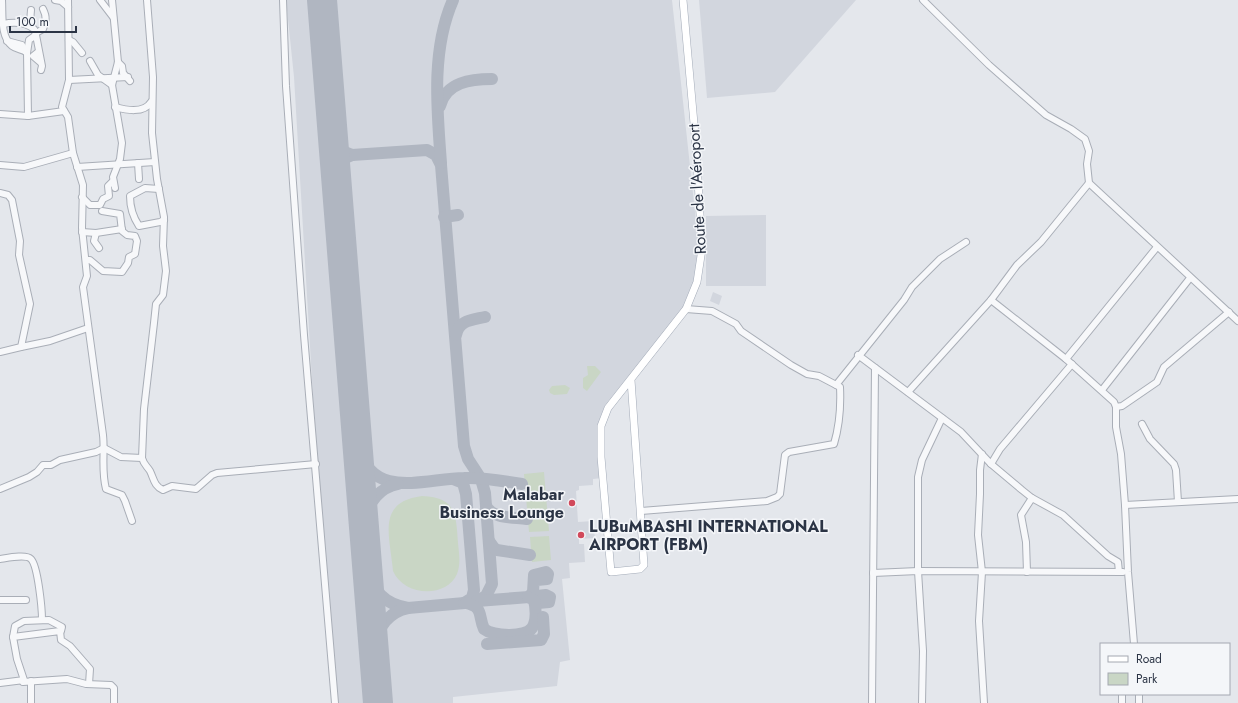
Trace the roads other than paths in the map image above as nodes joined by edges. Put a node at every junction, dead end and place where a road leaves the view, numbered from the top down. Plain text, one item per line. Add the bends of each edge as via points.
1 (2, 0) edge
2 (55, 0) edge
3 (68, 0) edge
4 (100, 0) edge
5 (112, 0) edge
6 (147, 0) edge
7 (283, 0) edge
8 (683, 0) edge
9 (923, 0) edge
10 (68, 7) junction
11 (31, 10) dead end
12 (43, 10) dead end
13 (113, 17) junction
14 (3, 24) junction
15 (32, 27) junction
16 (36, 34) junction
17 (69, 40) junction
18 (26, 52) junction
19 (82, 53) dead end
20 (90, 61) dead end
21 (118, 62) junction
22 (41, 70) dead end
23 (113, 77) junction
24 (102, 78) junction
25 (69, 80) junction
26 (112, 85) junction
27 (152, 102) junction
28 (115, 107) junction
29 (64, 111) junction
30 (0, 115) edge
31 (28, 116) junction
32 (73, 153) junction
33 (155, 162) junction
34 (138, 163) junction
35 (0, 165) edge
36 (118, 165) junction
37 (77, 167) junction
38 (139, 179) dead end
39 (113, 181) junction
40 (1089, 183) junction
41 (115, 188) dead end
42 (159, 189) junction
43 (0, 193) edge
44 (82, 197) junction
45 (92, 205) junction
46 (102, 211) dead end
47 (81, 213) junction
48 (164, 220) junction
49 (122, 229) junction
50 (82, 232) junction
51 (96, 233) junction
52 (966, 242) dead end
53 (1157, 247) junction
54 (99, 248) dead end
55 (86, 260) junction
56 (1190, 278) junction
57 (991, 300) junction
58 (686, 309) junction
59 (1229, 312) junction
60 (1238, 321) edge
61 (88, 328) junction
62 (21, 347) junction
63 (0, 352) edge
64 (858, 355) junction
65 (1066, 359) junction
66 (1072, 364) junction
67 (875, 368) junction
68 (631, 380) junction
69 (836, 385) junction
70 (1102, 390) junction
71 (908, 392) junction
72 (1116, 407) junction
73 (942, 418) junction
74 (1142, 424) dead end
75 (104, 448) junction
76 (982, 454) junction
77 (142, 458) junction
78 (316, 464) junction
79 (991, 464) junction
80 (0, 489) edge
81 (1032, 498) junction
82 (1238, 499) edge
83 (1178, 502) junction
84 (1126, 505) junction
85 (641, 511) junction
86 (132, 521) dead end
87 (0, 559) edge
88 (918, 571) junction
89 (982, 572) junction
90 (1027, 572) junction
91 (1119, 572) junction
92 (1128, 572) junction
93 (873, 573) junction
94 (0, 600) edge
95 (26, 600) dead end
96 (42, 620) junction
97 (61, 631) junction
98 (13, 637) junction
99 (1134, 643) edge
100 (31, 681) junction
101 (23, 682) junction
102 (0, 683) edge
103 (89, 684) junction
104 (31, 703) edge
105 (114, 703) edge
106 (335, 703) edge
107 (872, 703) edge
108 (922, 703) edge
109 (984, 703) edge

1 - 14 street
2 - 10 street
3 - 10 street
4 - 13 street
5 - 13 street
6 - 27 street
7 - 78 street via 286,86
8 - 58 main road, Route de l'Aéroport via 702,250 697,282
9 - 40 street via 989,65 1046,115 1085,139 1089,150
10 - 17 street
11 - 15 street
12 - 16 street via 46,16 45,23 43,29
13 - 21 street
14 - 15 street via 14,22
14 - 18 street via 7,41 14,48
15 - 16 street
16 - 18 street via 29,40
16 - 22 street via 38,52 33,56 40,62
17 - 19 street
17 - 25 street
18 - 31 street
20 - 24 street
21 - 23 street
21 - 23 street via 129,79
23 - 24 street
23 - 26 street
24 - 25 street
24 - 26 street
25 - 29 street via 61,104
26 - 28 street
27 - 28 street via 147,107 132,111
27 - 33 street
28 - 36 street via 122,139
29 - 31 street
29 - 32 street via 68,117
30 - 31 street
32 - 35 street via 24,166
32 - 37 street
33 - 34 street
33 - 42 street
34 - 36 street
34 - 38 street
36 - 37 street
36 - 39 street
37 - 44 street via 83,185
39 - 41 street
39 - 45 street via 108,184 108,197 102,199 100,205
40 - 53 street
40 - 57 street via 1041,242 1017,265
42 - 48 street
42 - 48 street via 144,188 130,196 132,210 139,226
43 - 62 street via 8,195 12,200 20,241 19,255 30,304
44 - 45 street
44 - 47 street
45 - 47 street
46 - 49 street via 120,214
47 - 50 street
48 - 77 street via 166,281 163,295 156,304 144,410
49 - 51 street
49 - 55 street via 127,235 135,236 137,241 135,254 129,258 123,272 102,271 90,260
50 - 51 street
50 - 55 street
51 - 54 street via 94,240
52 - 64 street via 940,259 912,287
53 - 56 street
53 - 65 street
55 - 61 street via 87,276 83,286
56 - 59 street
56 - 70 street
57 - 65 street
57 - 71 street
58 - 68 main road, Route de l'Aéroport
58 - 69 street via 712,311 736,324 741,331 791,365
59 - 60 street
59 - 72 street via 1164,367 1154,386 1122,406
61 - 62 street via 50,341
61 - 75 street
62 - 63 street
64 - 67 street
64 - 69 street
65 - 66 street
66 - 70 street
66 - 79 street via 1000,449
67 - 71 street
67 - 93 street
68 - 85 main road
68 - 85 main road, Route de l'Aéroport via 608,408 601,426 610,571 640,569 644,564
69 - 85 street via 840,387 841,414 834,444 787,453 784,458 780,494 777,498 767,501
70 - 72 street
71 - 73 street
72 - 84 street via 1116,427
73 - 76 street via 962,432
73 - 88 street via 922,460 918,477
74 - 83 street via 1150,439 1174,464
75 - 77 street via 121,457
75 - 80 street via 60,460 51,465 43,465 29,477
75 - 86 street via 102,469 106,489 122,495
76 - 79 street
76 - 89 street via 978,535
77 - 78 street via 144,466 149,470 157,486 163,490 171,486 196,489 217,473
78 - 106 street
79 - 81 street
81 - 90 street via 1021,515 1026,542
81 - 91 street via 1062,515 1118,562
82 - 83 street
83 - 84 street
84 - 92 street
87 - 96 street via 32,559 36,567
88 - 89 street
88 - 93 street
88 - 108 street via 923,651
89 - 90 street
89 - 109 street via 979,621
90 - 91 street
91 - 92 street
92 - 99 street
93 - 107 street
94 - 95 street
96 - 97 street via 50,620 60,625 63,627
96 - 98 street via 20,622 14,627
97 - 98 street
97 - 103 street via 61,640 70,646 90,669
98 - 101 street
100 - 101 street
100 - 103 street via 67,679
100 - 104 street
101 - 102 street
103 - 105 street via 113,686

